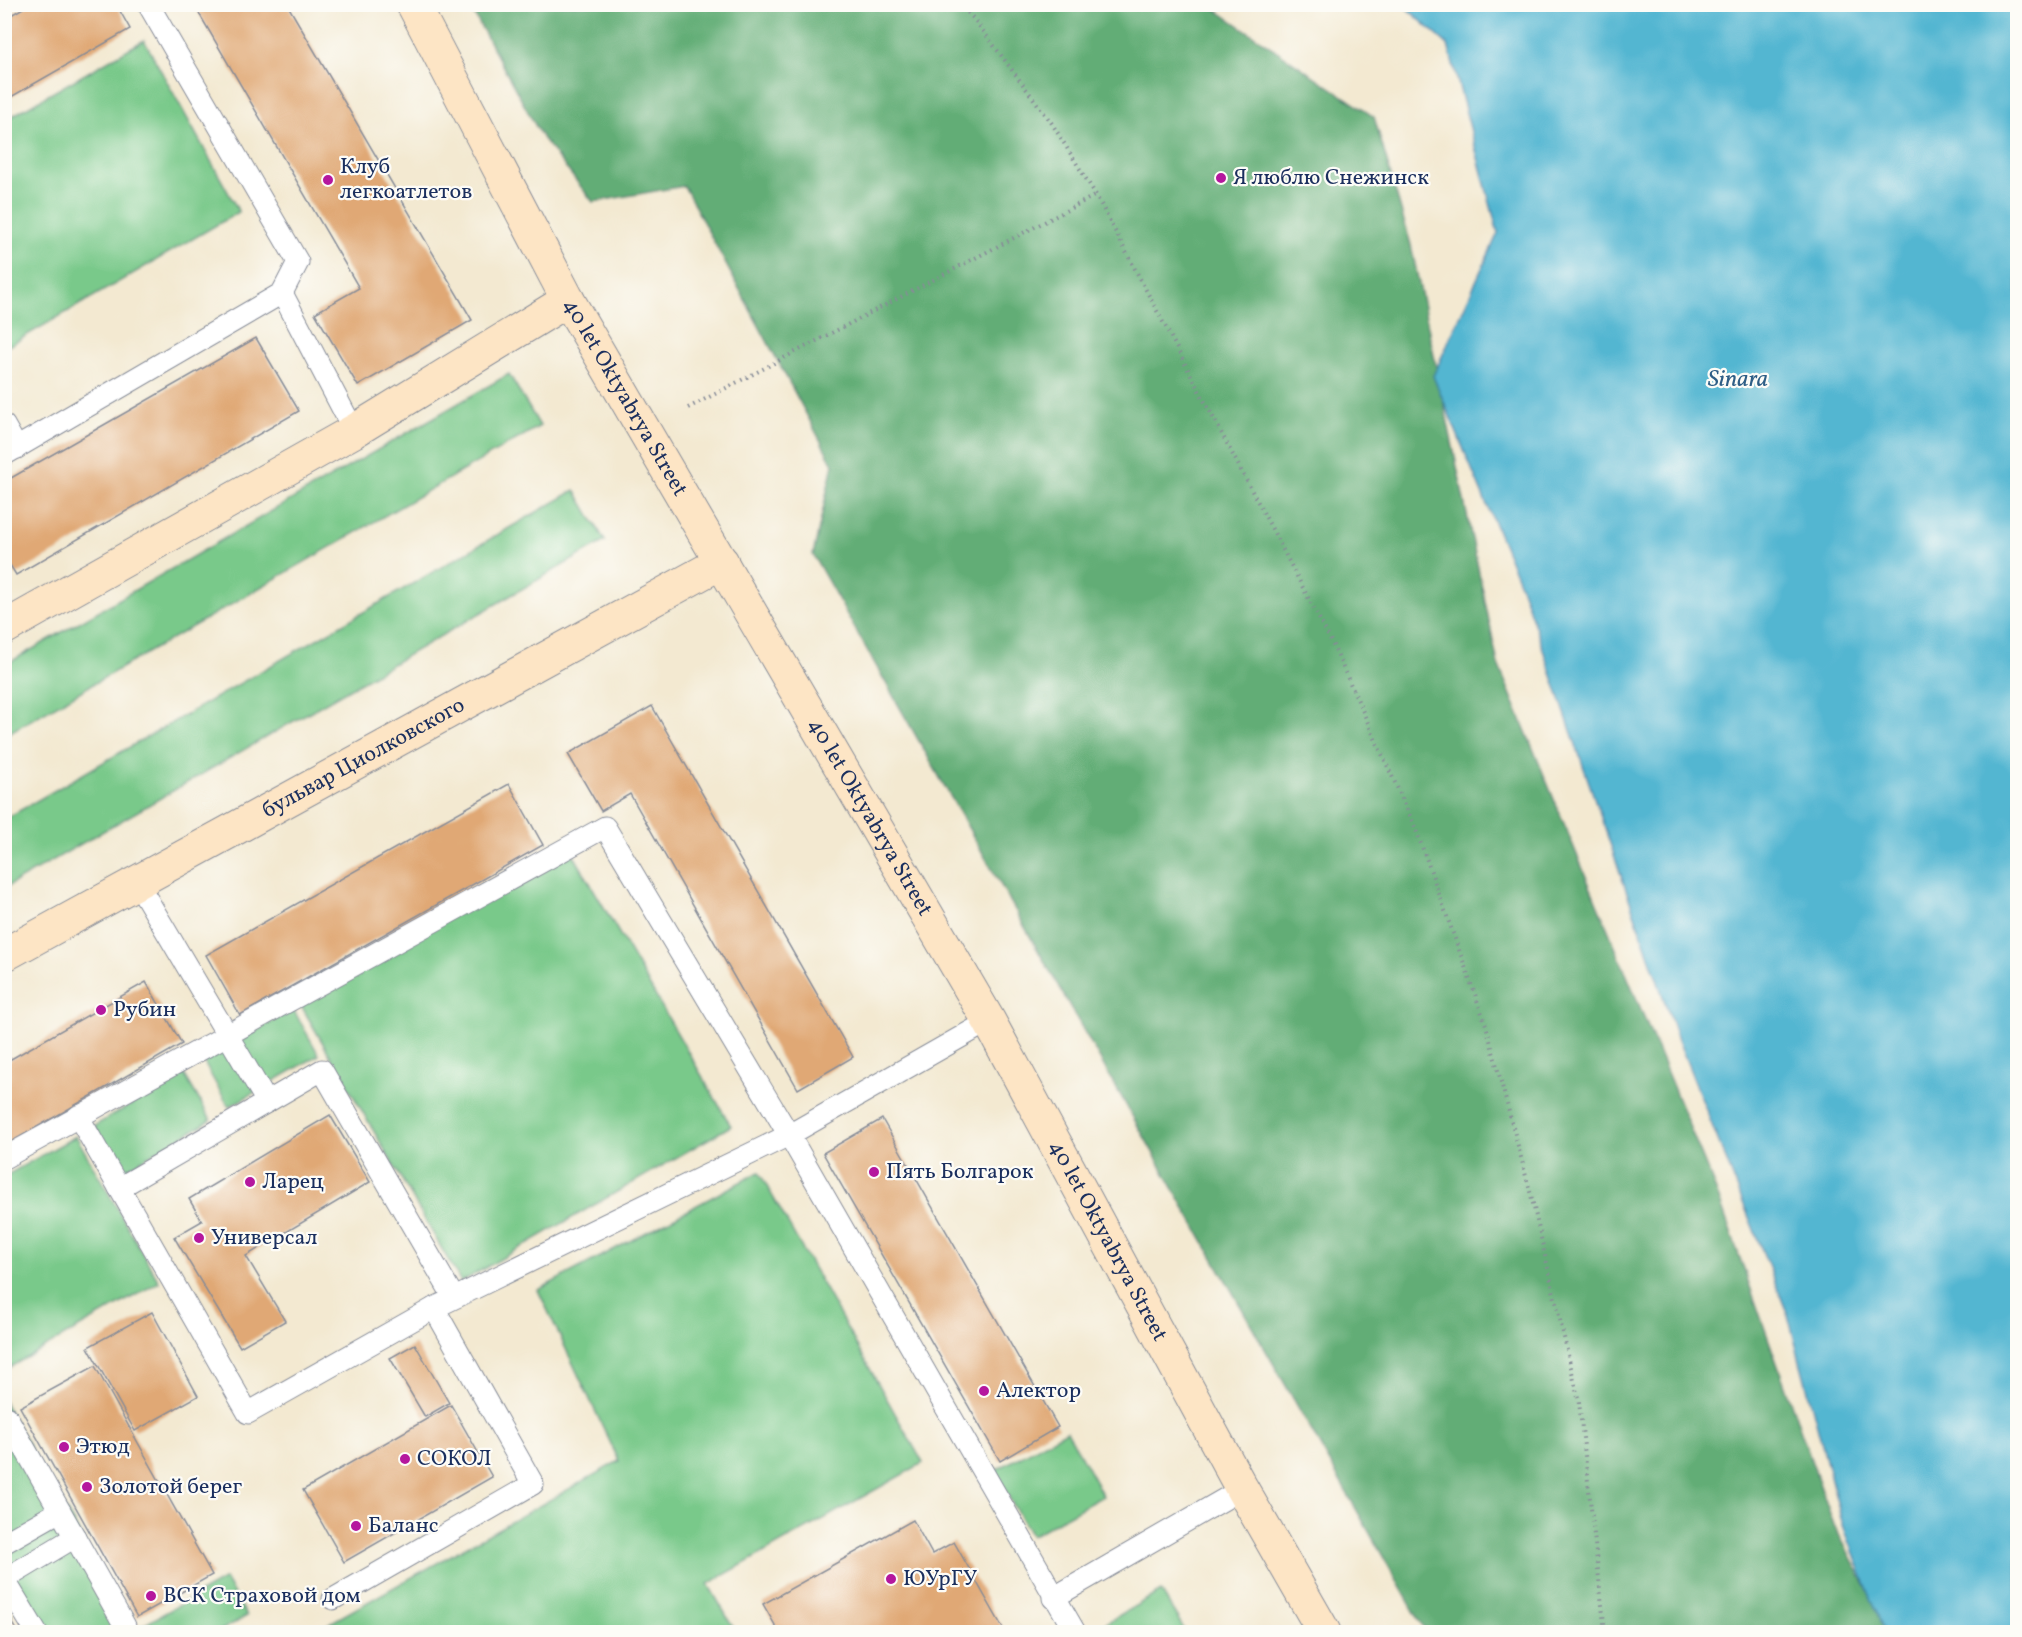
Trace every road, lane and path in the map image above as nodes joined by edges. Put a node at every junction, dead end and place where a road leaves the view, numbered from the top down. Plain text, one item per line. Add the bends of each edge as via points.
1 (148, 4) edge
2 (413, 4) edge
3 (959, 4) edge
4 (1096, 195) junction
5 (282, 293) junction
6 (568, 300) junction
7 (688, 408) dead end
8 (4, 425) edge
9 (354, 430) junction
10 (11, 451) edge
11 (722, 562) junction
12 (4, 628) edge
13 (137, 882) junction
14 (4, 956) edge
15 (989, 1021) junction
16 (229, 1036) junction
17 (267, 1102) junction
18 (78, 1116) junction
19 (789, 1135) junction
20 (4, 1158) edge
21 (119, 1188) junction
22 (453, 1296) junction
23 (434, 1308) junction
24 (7, 1418) dead end
25 (1242, 1489) junction
26 (60, 1511) junction
27 (75, 1538) junction
28 (4, 1543) edge
29 (5, 1579) edge
30 (1053, 1598) junction
31 (333, 1599) dead end
32 (125, 1626) dead end
33 (36, 1632) edge
34 (1075, 1632) edge
35 (1324, 1632) edge
36 (1605, 1632) edge

1 - 5 lane via 298,261
2 - 6 street, 40 let Oktyabrya Street
3 - 4 path via 1051,122
4 - 7 path
4 - 36 path via 1332,641 1415,827 1482,1014 1532,1199 1579,1402
5 - 9 lane
5 - 10 lane
6 - 9 street
6 - 11 street, 40 let Oktyabrya Street
8 - 10 lane
9 - 12 street
11 - 13 street, бульвар Циолковского
11 - 15 street, 40 let Oktyabrya Street
13 - 14 street, бульвар Циолковского
13 - 16 lane
15 - 19 lane
15 - 25 street, 40 let Oktyabrya Street
16 - 17 lane
16 - 18 lane
16 - 19 lane via 605,827
17 - 21 lane
17 - 22 lane via 322,1070
18 - 20 lane
18 - 21 lane
19 - 22 lane
19 - 30 lane
21 - 23 lane via 248,1413
22 - 23 lane
23 - 31 lane via 533,1484
24 - 26 lane
25 - 30 lane
25 - 35 street, 40 let Oktyabrya Street
26 - 27 lane
26 - 28 lane
27 - 29 lane
27 - 32 lane
29 - 33 lane
30 - 34 lane

